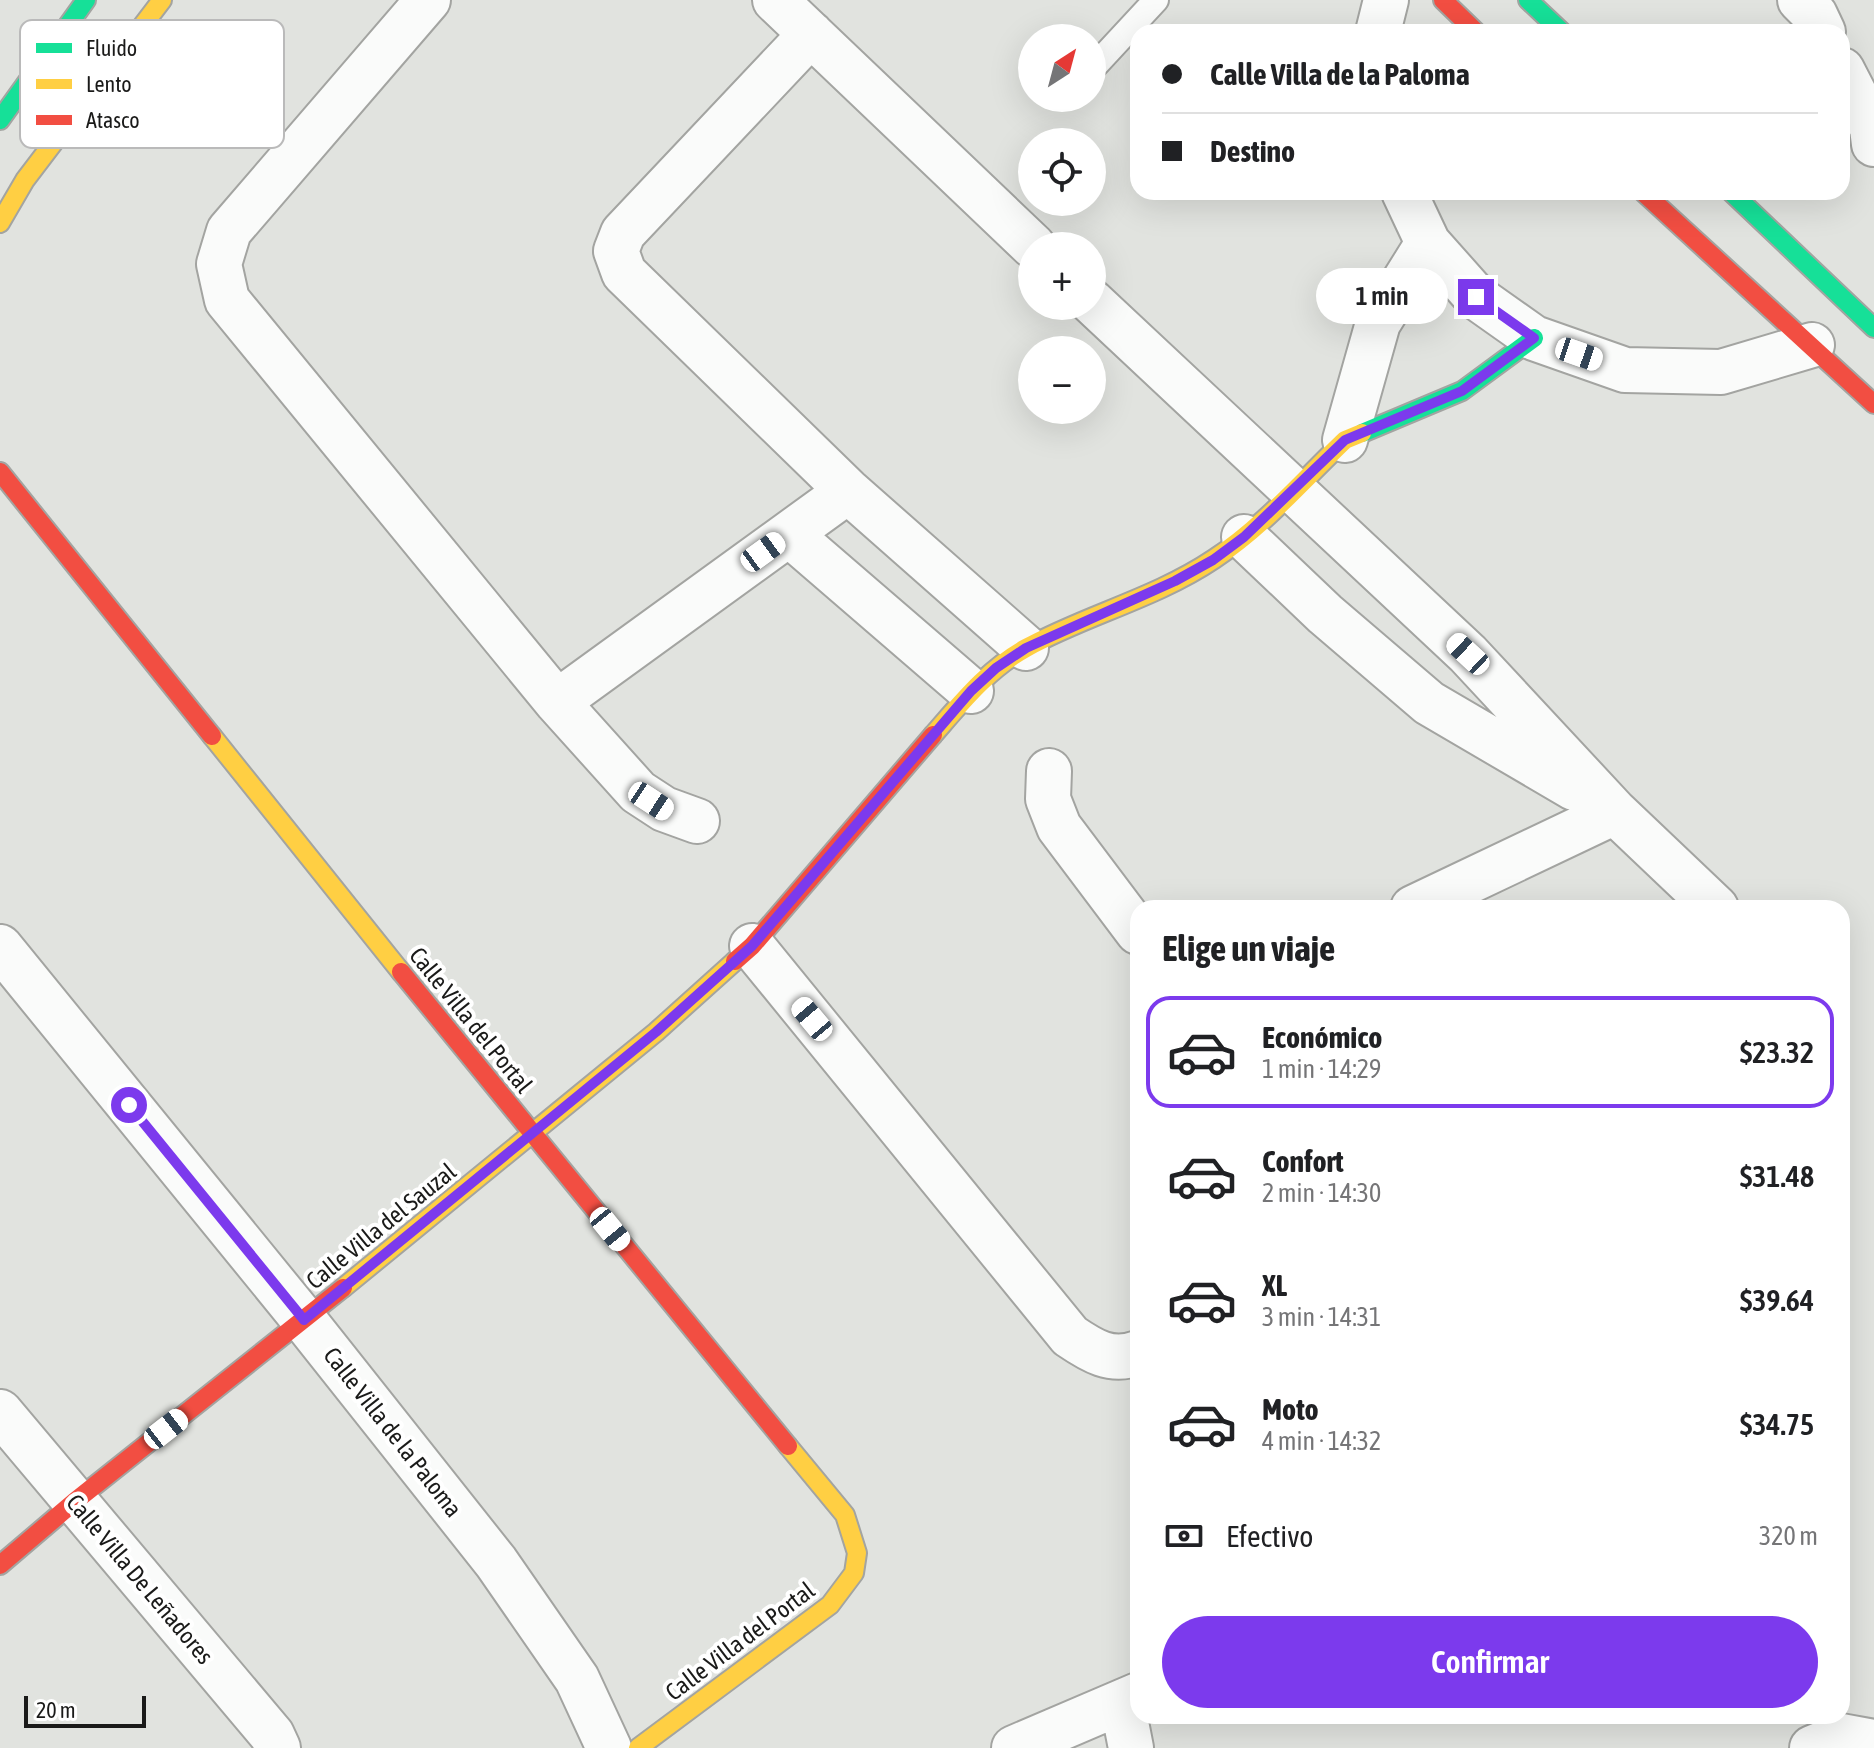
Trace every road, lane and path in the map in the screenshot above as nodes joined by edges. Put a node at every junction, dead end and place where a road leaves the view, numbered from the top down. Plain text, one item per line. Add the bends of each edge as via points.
1 (86, 0) edge
2 (162, 0) edge
3 (428, 0) edge
4 (775, 0) edge
5 (1156, 0) edge
6 (1386, 0) edge
7 (1443, 0) edge
8 (1528, 0) edge
9 (72, 20) edge
10 (147, 20) edge
11 (1134, 24) edge
12 (1380, 24) edge
13 (1468, 24) edge
14 (1554, 24) edge
15 (1130, 28) edge
16 (811, 34) junction
17 (1106, 54) edge
18 (1850, 85) edge
19 (20, 92) edge
20 (0, 120) edge
21 (1874, 144) edge
22 (49, 148) edge
23 (1408, 200) edge
24 (1652, 200) edge
25 (1740, 200) edge
26 (0, 223) edge
27 (1018, 232) edge
28 (1428, 243) junction
29 (1872, 314) edge
30 (1106, 315) edge
31 (1534, 338) junction
32 (1812, 345) junction
33 (1874, 404) edge
34 (1345, 440) junction
35 (0, 472) edge
36 (848, 491) junction
37 (1292, 492) junction
38 (789, 534) junction
39 (1244, 537) junction
40 (1026, 648) junction
41 (971, 691) junction
42 (557, 702) junction
43 (1049, 771) dead end
44 (1615, 812) junction
45 (697, 821) dead end
46 (1430, 900) edge
47 (1708, 900) edge
48 (1130, 921) edge
49 (752, 946) junction
50 (0, 947) edge
51 (531, 1134) junction
52 (304, 1320) junction
53 (1130, 1356) edge
54 (0, 1412) edge
55 (74, 1502) junction
56 (0, 1565) edge
57 (1130, 1698) edge
58 (1131, 1724) edge
59 (1874, 1742) edge
60 (278, 1748) edge
61 (609, 1748) edge
62 (638, 1748) edge
63 (1014, 1748) edge
64 (1131, 1748) edge
65 (1812, 1748) edge

1 - 9 street
2 - 10 street
3 - 42 street via 229,231 219,264 227,300
4 - 16 street
5 - 11 lane
6 - 12 street
7 - 13 street
8 - 14 street
15 - 17 lane
16 - 27 street
16 - 36 street via 623,233 616,251 624,273
18 - 21 street via 1872,128
19 - 20 street
22 - 26 street
23 - 28 street
24 - 32 street
25 - 29 street
28 - 31 street via 1476,297
28 - 34 street via 1378,323
30 - 37 street
31 - 32 street via 1625,370 1693,372 1721,372
31 - 34 street via 1462,391
32 - 33 street
34 - 37 street, Calle Villa del Sauzal
35 - 51 street, Calle Villa del Portal
36 - 38 street
36 - 40 street
37 - 39 street, Calle Villa del Sauzal
37 - 44 street via 1468,654
38 - 41 street
38 - 42 street
39 - 40 street, Calle Villa del Sauzal via 1175,581
39 - 44 street via 1429,703
40 - 41 street, Calle Villa del Sauzal
41 - 49 street, Calle Villa del Sauzal
42 - 45 street via 638,792
43 - 48 street via 1048,799 1059,827
44 - 46 street
44 - 47 street
49 - 51 street, Calle Villa del Sauzal
49 - 53 street via 1070,1336 1096,1353
50 - 52 street, Calle Villa de la Paloma
51 - 52 street, Calle Villa del Sauzal
51 - 62 street, Calle Villa del Portal via 845,1515 855,1537 858,1567 830,1605
52 - 55 street, Calle Villa del Sauzal
52 - 61 street, Calle Villa de la Paloma via 496,1562 577,1679
54 - 55 street, Calle Villa De Leñadores
55 - 56 street, Calle Villa del Sauzal
55 - 60 street, Calle Villa De Leñadores
57 - 63 street
58 - 64 street
59 - 65 street via 1841,1736

